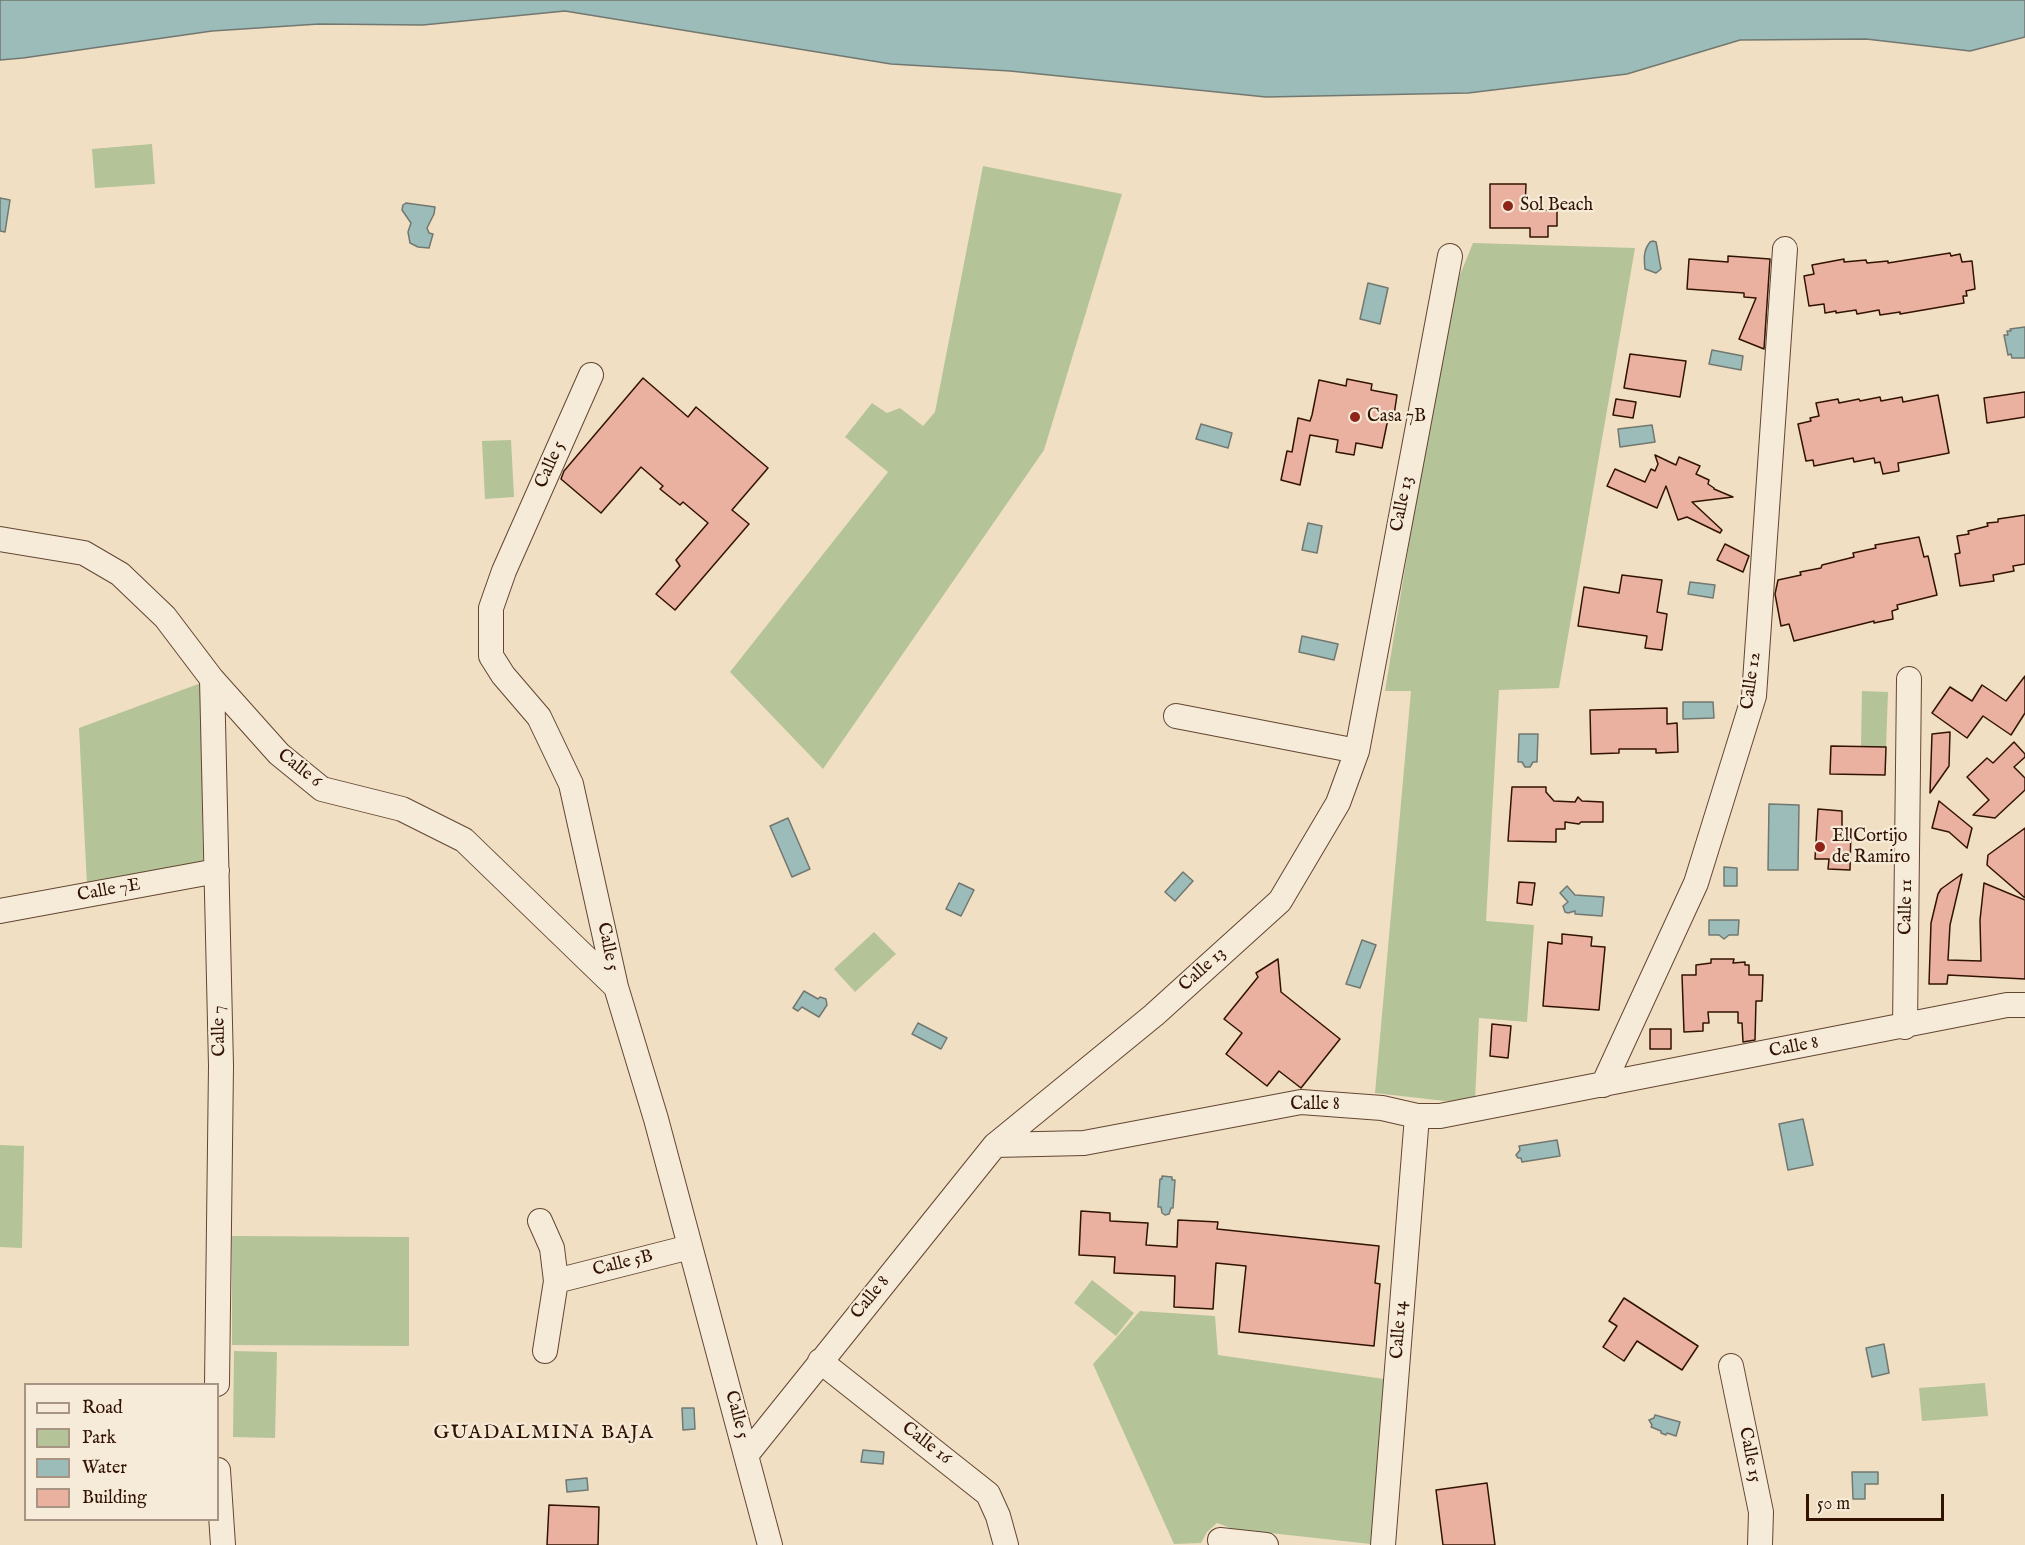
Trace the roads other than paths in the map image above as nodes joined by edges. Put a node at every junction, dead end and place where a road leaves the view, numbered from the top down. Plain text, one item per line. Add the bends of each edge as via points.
1 (1785, 249) dead end
2 (1450, 256) dead end
3 (591, 375) dead end
4 (0, 539) edge
5 (212, 679) junction
6 (1909, 679) dead end
7 (1176, 716) dead end
8 (1357, 751) junction
9 (217, 871) junction
10 (0, 911) edge
11 (616, 987) junction
12 (2025, 1005) edge
13 (1905, 1026) junction
14 (1603, 1086) junction
15 (1417, 1116) junction
16 (995, 1145) junction
17 (540, 1221) dead end
18 (690, 1247) junction
19 (556, 1281) junction
20 (545, 1351) dead end
21 (820, 1361) junction
22 (1731, 1366) dead end
23 (218, 1383) edge
24 (747, 1454) junction
25 (219, 1485) edge
26 (1220, 1540) dead end
27 (223, 1545) edge
28 (770, 1545) edge
29 (1005, 1545) edge
30 (1266, 1545) edge
31 (1383, 1545) edge
32 (1760, 1545) edge

1 - 14 street, Calle 12 via 1754,696 1696,883
2 - 8 street, Calle 13
3 - 11 street, Calle 5 via 491,608 491,656 502,675 539,717 571,784
4 - 5 street, Calle 6 via 84,553 120,574 165,617
5 - 9 street, Calle 7
5 - 11 street, Calle 6 via 279,754 322,789 402,809 464,840
6 - 13 street, Calle 11
7 - 8 street
8 - 16 street, Calle 13 via 1338,804 1280,901 1154,1015
9 - 10 street, Calle 7E
9 - 23 street, Calle 7 via 221,1066
11 - 18 street, Calle 5
12 - 13 street, Calle 8 via 2007,1005
13 - 14 street, Calle 8
14 - 15 street, Calle 8 via 1440,1116
15 - 16 street, Calle 8 via 1382,1108 1301,1102 1084,1143
15 - 31 street, Calle 14
16 - 21 street, Calle 8
17 - 19 street via 552,1248
18 - 19 street, Calle 5B
18 - 24 street, Calle 5
19 - 20 street
21 - 24 street, Calle 8
21 - 29 street, Calle 16 via 988,1494
22 - 32 street, Calle 15 via 1761,1512
24 - 28 street, Calle 5
25 - 27 street
26 - 30 street

